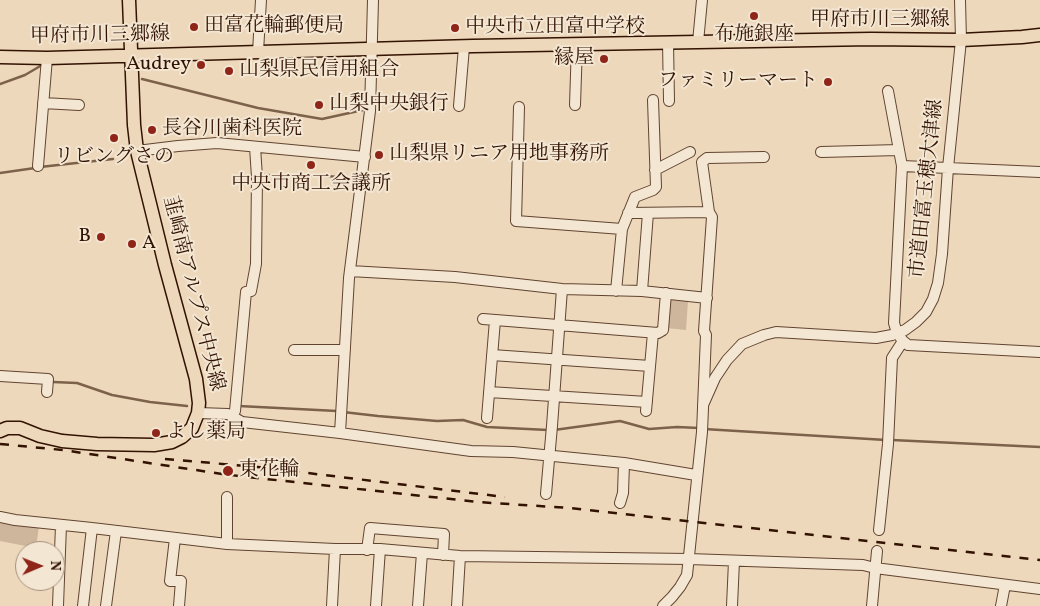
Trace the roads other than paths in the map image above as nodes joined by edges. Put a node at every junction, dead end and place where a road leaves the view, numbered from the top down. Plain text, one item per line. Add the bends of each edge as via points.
1 (129, 0) edge
2 (262, 0) edge
3 (374, 0) edge
4 (702, 0) edge
5 (960, 0) edge
6 (1040, 35) edge
7 (960, 40) junction
8 (668, 42) junction
9 (698, 42) junction
10 (577, 44) junction
11 (464, 46) junction
12 (372, 49) junction
13 (258, 52) junction
14 (132, 56) junction
15 (0, 58) edge
16 (47, 58) junction
17 (888, 91) dead end
18 (653, 100) dead end
19 (669, 101) dead end
20 (43, 104) junction
21 (79, 105) dead end
22 (575, 105) dead end
23 (459, 106) dead end
24 (519, 107) dead end
25 (255, 147) junction
26 (899, 150) junction
27 (138, 151) junction
28 (690, 152) dead end
29 (821, 152) dead end
30 (365, 157) junction
31 (764, 157) dead end
32 (38, 166) dead end
33 (902, 166) junction
34 (948, 168) junction
35 (655, 170) junction
36 (1040, 172) edge
37 (709, 212) junction
38 (628, 213) junction
39 (648, 213) junction
40 (622, 229) junction
41 (350, 271) junction
42 (562, 289) junction
43 (616, 291) junction
44 (642, 292) junction
45 (666, 293) junction
46 (707, 298) junction
47 (483, 318) dead end
48 (495, 320) junction
49 (559, 325) junction
50 (653, 333) junction
51 (900, 337) junction
52 (294, 350) dead end
53 (345, 350) junction
54 (1040, 352) edge
55 (492, 355) junction
56 (557, 360) junction
57 (650, 366) junction
58 (0, 376) edge
59 (48, 386) dead end
60 (489, 392) junction
61 (554, 397) junction
62 (703, 405) junction
63 (198, 413) junction
64 (232, 416) junction
65 (487, 418) dead end
66 (0, 431) edge
67 (340, 434) junction
68 (549, 456) junction
69 (624, 463) junction
70 (696, 475) junction
71 (546, 494) dead end
72 (227, 497) dead end
73 (620, 503) dead end
74 (0, 517) edge
75 (61, 525) junction
76 (92, 528) junction
77 (116, 530) junction
78 (879, 530) dead end
79 (175, 538) junction
80 (227, 544) junction
81 (335, 549) junction
82 (368, 550) junction
83 (380, 550) junction
84 (877, 551) dead end
85 (422, 553) junction
86 (443, 554) junction
87 (460, 556) junction
88 (689, 559) junction
89 (734, 561) junction
90 (875, 568) junction
91 (1005, 585) junction
92 (1040, 589) edge
93 (58, 606) edge
94 (83, 606) edge
95 (106, 606) edge
96 (179, 606) edge
97 (332, 606) edge
98 (376, 606) edge
99 (418, 606) edge
100 (457, 606) edge
101 (663, 606) edge
102 (732, 606) edge
103 (872, 606) edge
104 (1001, 606) edge

1 - 14 main road, 韮崎南アルプス中央線
2 - 13 street
3 - 12 street
4 - 9 street
5 - 7 street, 市道田富玉穂大津線
6 - 7 main road, 甲府市川三郷線
7 - 9 main road, 甲府市川三郷線
7 - 34 street, 市道田富玉穂大津線
8 - 9 main road, 甲府市川三郷線
8 - 10 main road, 甲府市川三郷線
8 - 19 street
10 - 11 main road, 甲府市川三郷線
10 - 22 street
11 - 12 main road, 甲府市川三郷線
11 - 23 street
12 - 13 main road, 甲府市川三郷線
12 - 30 street
13 - 14 main road, 甲府市川三郷線
14 - 16 main road, 甲府市川三郷線
14 - 27 main road, 韮崎南アルプス中央線
15 - 16 main road, 甲府市川三郷線
16 - 20 street
17 - 26 street
18 - 35 street
20 - 21 street
20 - 32 street
24 - 40 street via 516,221
25 - 27 street via 217,143
25 - 30 street
25 - 64 street via 256,264 251,291 246,292
26 - 29 street
26 - 33 street
27 - 63 main road, 韮崎南アルプス中央線 via 196,379 200,403
28 - 35 street
30 - 41 street
31 - 37 street via 707,158 702,162
33 - 34 street
33 - 51 street via 894,323
34 - 36 street
34 - 51 street, 市道田富玉穂大津線 via 938,283 926,312
35 - 38 street via 656,187 635,197
37 - 39 street
37 - 46 street via 712,217
38 - 39 street
38 - 40 street
39 - 44 street
40 - 43 street
41 - 42 street via 455,277
41 - 53 street
42 - 43 street
42 - 49 street
43 - 44 street
44 - 45 street
45 - 46 street
45 - 50 street via 663,330
46 - 62 street
47 - 48 street
48 - 49 street
48 - 55 street
49 - 50 street
49 - 56 street
50 - 57 street
51 - 54 street via 908,345
51 - 62 street, 市道田富玉穂大津線 via 791,332 764,335 742,344 727,360
51 - 78 street via 892,358
52 - 53 street
53 - 67 street
55 - 56 street
55 - 60 street
56 - 57 street
56 - 61 street
57 - 61 street via 647,406
58 - 59 street via 48,379
60 - 61 street
60 - 65 street
61 - 68 street
62 - 70 street, 市道田富玉穂大津線
63 - 64 street
63 - 66 main road, 韮崎南アルプス中央線 via 192,428 182,437 154,444 97,444 62,441 20,428
64 - 67 street via 242,422
67 - 68 street via 471,451
68 - 69 street
68 - 71 street
69 - 70 street
69 - 73 street
70 - 88 street, 市道田富玉穂大津線
72 - 80 street
74 - 75 street
75 - 76 street
75 - 93 street
76 - 77 street
76 - 94 street
77 - 79 street
77 - 95 street
79 - 80 street
79 - 96 street via 170,581 180,581
80 - 81 street
81 - 82 street
81 - 97 street
82 - 83 street
82 - 86 street via 370,528 444,534
83 - 85 street
83 - 98 street
84 - 90 street
85 - 86 street
85 - 99 street
86 - 87 street
87 - 88 street
87 - 100 street
88 - 89 street
88 - 101 street, 市道田富玉穂大津線 via 687,575
89 - 90 street
89 - 102 street
90 - 91 street
90 - 103 street
91 - 92 street
91 - 104 street

